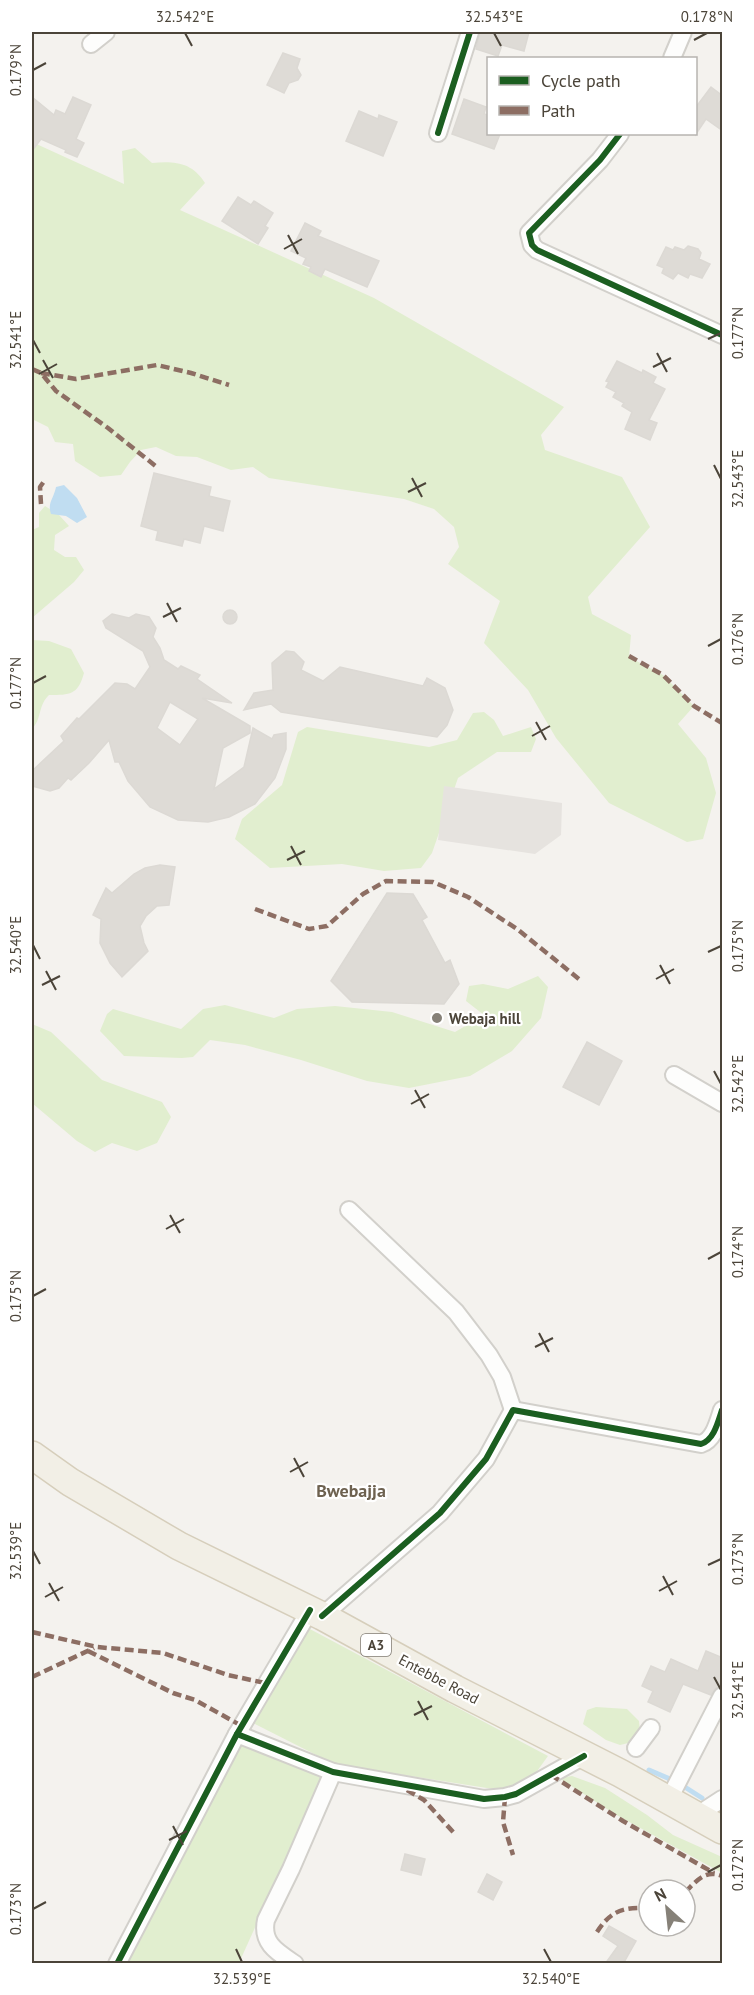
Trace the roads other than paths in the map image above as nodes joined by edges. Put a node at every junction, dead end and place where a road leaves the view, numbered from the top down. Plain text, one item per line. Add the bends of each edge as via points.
1 (106, 32) edge
2 (470, 32) edge
3 (683, 32) edge
4 (91, 44) dead end
5 (672, 57) edge
6 (438, 133) dead end
7 (619, 135) edge
8 (723, 335) edge
9 (674, 1075) dead end
10 (723, 1103) edge
11 (349, 1210) dead end
12 (513, 1410) junction
13 (723, 1410) edge
14 (32, 1455) edge
15 (316, 1613) junction
16 (723, 1696) edge
17 (651, 1728) dead end
18 (237, 1734) junction
19 (636, 1748) dead end
20 (584, 1756) junction
21 (333, 1772) junction
22 (723, 1799) edge
23 (668, 1801) junction
24 (696, 1816) junction
25 (723, 1830) edge
26 (117, 1964) edge
27 (295, 1964) edge

1 - 4 street
2 - 6 street
3 - 5 street
7 - 8 street via 529,233 532,245
9 - 10 street
11 - 12 street via 456,1312 502,1377
12 - 13 street via 701,1444 711,1438
12 - 15 street via 486,1459 451,1502
14 - 15 main road, Entebbe Road / A3 via 179,1546
15 - 18 street
15 - 20 main road, Entebbe Road / A3
16 - 23 street
17 - 19 street
18 - 21 street
18 - 26 street
20 - 21 street via 531,1787 494,1799
20 - 23 main road, Entebbe Road / A3
21 - 27 street via 265,1928 269,1944
22 - 24 street
23 - 24 main road, Entebbe Road / A3
24 - 25 main road, Entebbe Road / A3

